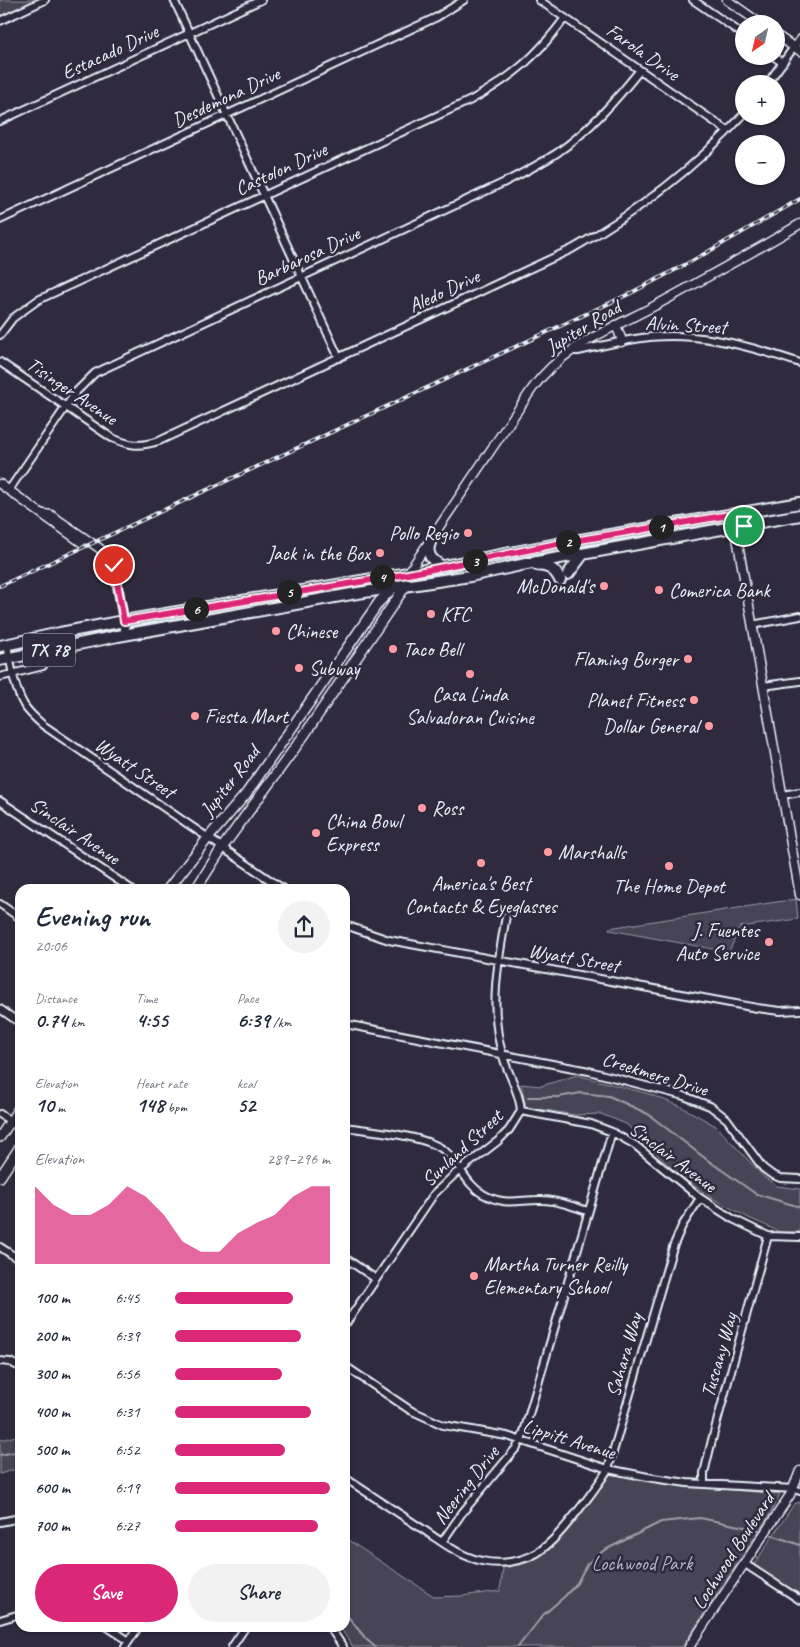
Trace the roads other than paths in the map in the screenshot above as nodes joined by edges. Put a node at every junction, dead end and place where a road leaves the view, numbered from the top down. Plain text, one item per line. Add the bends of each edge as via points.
1 (45, 0) edge
2 (174, 0) edge
3 (261, 0) edge
4 (464, 0) edge
5 (539, 0) edge
6 (693, 0) edge
7 (726, 0) edge
8 (748, 15) edge
9 (565, 18) junction
10 (0, 21) edge
11 (735, 30) edge
12 (189, 33) junction
13 (800, 39) edge
14 (785, 40) edge
15 (797, 49) edge
16 (785, 61) edge
17 (640, 70) junction
18 (227, 114) junction
19 (0, 120) edge
20 (735, 124) edge
21 (728, 132) junction
22 (264, 195) junction
23 (0, 220) edge
24 (800, 224) edge
25 (302, 276) junction
26 (614, 326) junction
27 (0, 335) edge
28 (621, 342) junction
29 (570, 351) junction
30 (339, 358) junction
31 (0, 362) edge
32 (800, 363) edge
33 (66, 407) junction
34 (127, 444) joint
35 (0, 484) edge
36 (9, 490) junction
37 (800, 502) edge
38 (733, 515) junction
39 (800, 515) edge
40 (735, 527) junction
41 (430, 542) junction
42 (582, 554) junction
43 (526, 564) junction
44 (443, 567) junction
45 (408, 574) junction
46 (405, 586) junction
47 (391, 589) junction
48 (287, 593) junction
49 (290, 606) junction
50 (198, 608) junction
51 (800, 616) edge
52 (124, 621) junction
53 (201, 622) junction
54 (752, 625) junction
55 (126, 634) junction
56 (3, 646) edge
57 (5, 659) edge
58 (43, 666) dead end
59 (13, 673) junction
60 (329, 675) junction
61 (344, 676) junction
62 (0, 677) edge
63 (800, 681) edge
64 (763, 686) junction
65 (261, 773) junction
66 (274, 778) junction
67 (800, 792) edge
68 (782, 795) junction
69 (0, 801) edge
70 (208, 838) junction
71 (222, 848) junction
72 (124, 884) edge
73 (172, 884) edge
74 (199, 884) edge
75 (276, 884) edge
76 (800, 896) edge
77 (0, 904) edge
78 (15, 914) edge
79 (506, 916) dead end
80 (350, 927) edge
81 (498, 960) junction
82 (0, 1009) edge
83 (800, 1010) edge
84 (15, 1020) edge
85 (350, 1025) edge
86 (502, 1053) junction
87 (521, 1111) junction
88 (0, 1114) edge
89 (15, 1115) edge
90 (11, 1121) junction
91 (15, 1124) edge
92 (350, 1128) edge
93 (612, 1132) junction
94 (0, 1137) edge
95 (15, 1154) edge
96 (460, 1170) junction
97 (0, 1177) edge
98 (800, 1179) edge
99 (700, 1198) junction
100 (588, 1211) junction
101 (768, 1236) junction
102 (800, 1236) edge
103 (0, 1247) edge
104 (15, 1257) edge
105 (350, 1261) edge
106 (376, 1279) junction
107 (350, 1318) edge
108 (0, 1361) edge
109 (15, 1364) edge
110 (350, 1369) edge
111 (520, 1440) junction
112 (608, 1469) junction
113 (800, 1471) edge
114 (350, 1481) edge
115 (704, 1483) junction
116 (797, 1490) edge
117 (15, 1519) edge
118 (0, 1522) edge
119 (442, 1542) junction
120 (745, 1564) junction
121 (800, 1600) edge
122 (15, 1616) edge
123 (0, 1620) edge
124 (113, 1632) edge
125 (135, 1632) edge
126 (242, 1632) edge
127 (333, 1632) edge
128 (127, 1644) edge
129 (232, 1647) edge
130 (343, 1647) edge
131 (689, 1647) edge

1 - 10 street
2 - 12 street
3 - 12 street, Estacado Drive
4 - 18 street, Desdemona Drive via 437,17
5 - 9 street, Farola Drive
6 - 11 street
7 - 8 street
9 - 17 street, Farola Drive
9 - 22 street, Castolon Drive via 537,53 494,87
12 - 18 street
12 - 19 street, Estacado Drive
13 - 15 street
14 - 15 street
15 - 16 street
17 - 21 street, Farola Drive
17 - 25 street, Barbarosa Drive via 596,120 559,152 538,165
18 - 22 street
18 - 23 street, Desdemona Drive
20 - 21 street, Aledo Drive
21 - 30 street, Aledo Drive via 655,196 594,236 546,262
22 - 25 street
22 - 27 street, Castolon Drive via 38,300 13,318
24 - 26 street, Jupiter Road
25 - 30 street
25 - 33 street, Barbarosa Drive via 101,370 85,382
26 - 28 street
26 - 29 street, Jupiter Road
28 - 29 street, Alvin Street
28 - 32 street, Alvin Street via 651,337 698,338 746,346
29 - 41 street, Jupiter Road via 541,377
30 - 34 street, Aledo Drive via 159,441 142,446
31 - 33 street, Tisinger Avenue
33 - 34 street, Tisinger Avenue via 112,438
33 - 36 street, Barbarosa Drive
35 - 36 street
36 - 52 street via 99,548 114,565
37 - 38 main road, TX 78
38 - 40 street
38 - 44 main road, TX 78 via 562,543
39 - 40 main road, TX 78
40 - 42 main road, TX 78
40 - 54 street
41 - 44 main road via 428,552
41 - 45 street, Jupiter Road
42 - 43 main road, TX 78
42 - 43 main road via 564,577 552,568
43 - 46 main road, TX 78
44 - 45 main road, TX 78
45 - 46 main road, Jupiter Road
45 - 47 main road, Jupiter Road
45 - 48 main road, TX 78
46 - 47 main road, TX 78
46 - 61 main road, Jupiter Road
47 - 49 main road, TX 78
47 - 60 main road, Jupiter Road
48 - 49 main road
48 - 50 main road, TX 78
49 - 53 main road, TX 78
50 - 52 main road, TX 78
50 - 53 main road
51 - 54 street
52 - 55 street
52 - 56 main road, TX 78
53 - 55 main road, TX 78
54 - 64 street
55 - 57 main road, TX 78
56 - 57 street, Wyatt Street
57 - 59 street, Wyatt Street
58 - 59 street
59 - 62 street
59 - 70 street, Wyatt Street via 23,704 31,715
60 - 61 main road
60 - 65 main road, Jupiter Road
61 - 66 main road, Jupiter Road
63 - 64 street
64 - 68 street
65 - 66 main road
65 - 70 main road, Jupiter Road
66 - 71 main road, Jupiter Road
67 - 68 street
68 - 76 street
69 - 72 street, Sinclair Avenue
70 - 71 street, Wyatt Street
70 - 73 main road, Jupiter Road
71 - 74 main road, Jupiter Road
71 - 75 street, Wyatt Street
77 - 78 street
79 - 81 street, Sunland Street
80 - 81 street, Wyatt Street via 389,940
81 - 83 street, Wyatt Street via 757,1008
81 - 86 street, Sunland Street via 496,1030
82 - 84 street
85 - 86 street
86 - 87 street, Sunland Street via 519,1095
86 - 98 street, Creekmere Drive via 589,1071 710,1106 727,1119 763,1168 780,1178
87 - 93 street, Sinclair Avenue via 591,1124
87 - 96 street, Sunland Street via 498,1141
88 - 90 street
89 - 90 main road
90 - 91 street
90 - 94 main road
92 - 96 street via 422,1140 446,1152
93 - 99 street, Sinclair Avenue via 634,1145
93 - 100 street, Neering Drive
95 - 97 main road
96 - 100 street via 482,1194 499,1200 512,1203 545,1200
96 - 106 street, Sunland Street via 434,1194
99 - 101 street, Sinclair Avenue
99 - 112 street, Sahara Way via 673,1247
100 - 111 street, Neering Drive
101 - 102 street, Sinclair Avenue
101 - 115 street, Tuscany Way via 712,1440
103 - 104 street
105 - 106 street
106 - 107 street, Sunland Street
108 - 109 street
110 - 111 street, Lippitt Avenue via 432,1421
111 - 112 street, Lippitt Avenue
111 - 119 street, Neering Drive
112 - 115 street, Lippitt Avenue via 652,1478
112 - 119 street, Sahara Way via 559,1534 535,1554 518,1561 490,1562 468,1557
113 - 116 street, Lochwood Boulevard
114 - 119 street, Sahara Way
115 - 116 street, Lippitt Avenue
116 - 120 street, Lochwood Boulevard
117 - 118 street
120 - 121 street
120 - 131 street, Lochwood Boulevard
122 - 123 street
124 - 128 street
125 - 128 street
126 - 129 street
127 - 130 street

